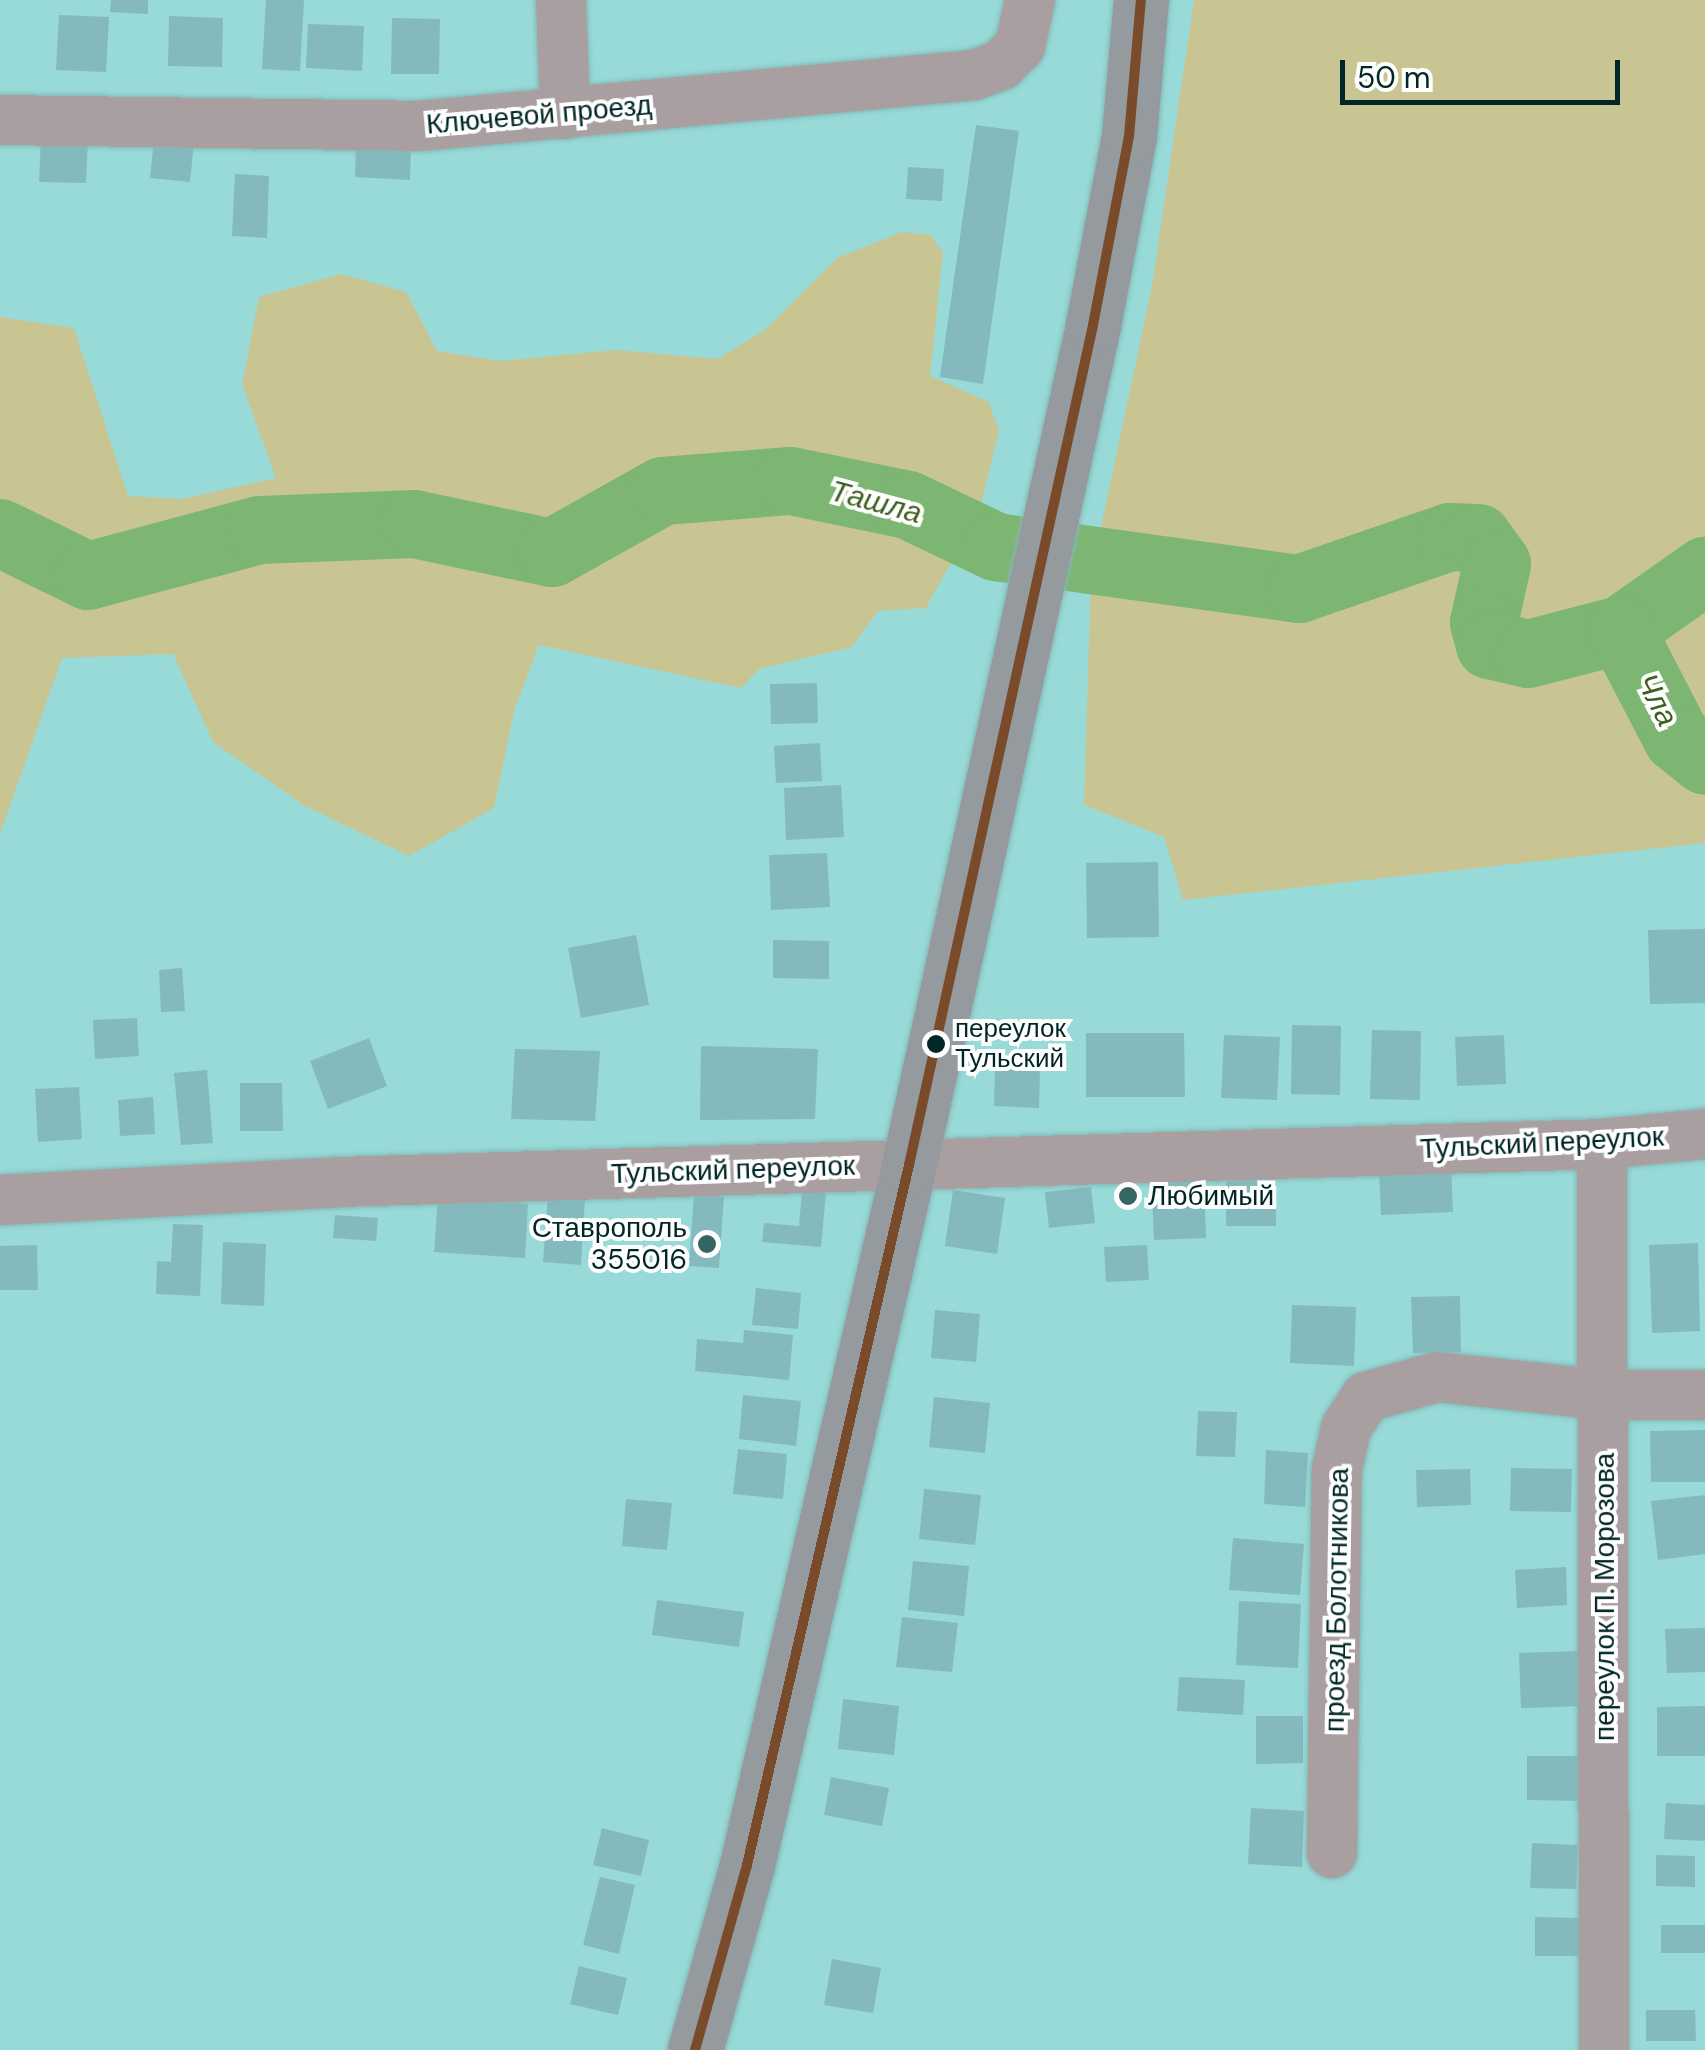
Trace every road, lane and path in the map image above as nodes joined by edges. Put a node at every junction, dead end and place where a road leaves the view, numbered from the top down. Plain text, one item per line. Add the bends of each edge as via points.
1 (561, 0) edge
2 (1030, 0) edge
3 (1141, 0) edge
4 (564, 114) junction
5 (0, 120) edge
6 (1705, 1134) edge
7 (1602, 1144) junction
8 (909, 1166) junction
9 (0, 1200) edge
10 (1606, 1394) junction
11 (1705, 1395) edge
12 (1332, 1853) dead end
13 (695, 2050) edge
14 (1604, 2050) edge

1 - 4 street
2 - 4 street, Ключевой проезд via 1020,46 1001,65 974,75
3 - 8 main road via 1129,136
4 - 5 street, Ключевой проезд via 419,126
6 - 7 street, Тульский переулок
7 - 8 street, Тульский переулок
7 - 10 street, переулок П. Морозова
8 - 9 street, Тульский переулок
8 - 13 main road via 747,1865
10 - 11 street, проезд Болотникова
10 - 12 street, проезд Болотникова via 1437,1377 1366,1396 1346,1428 1337,1470
10 - 14 street, переулок П. Морозова

